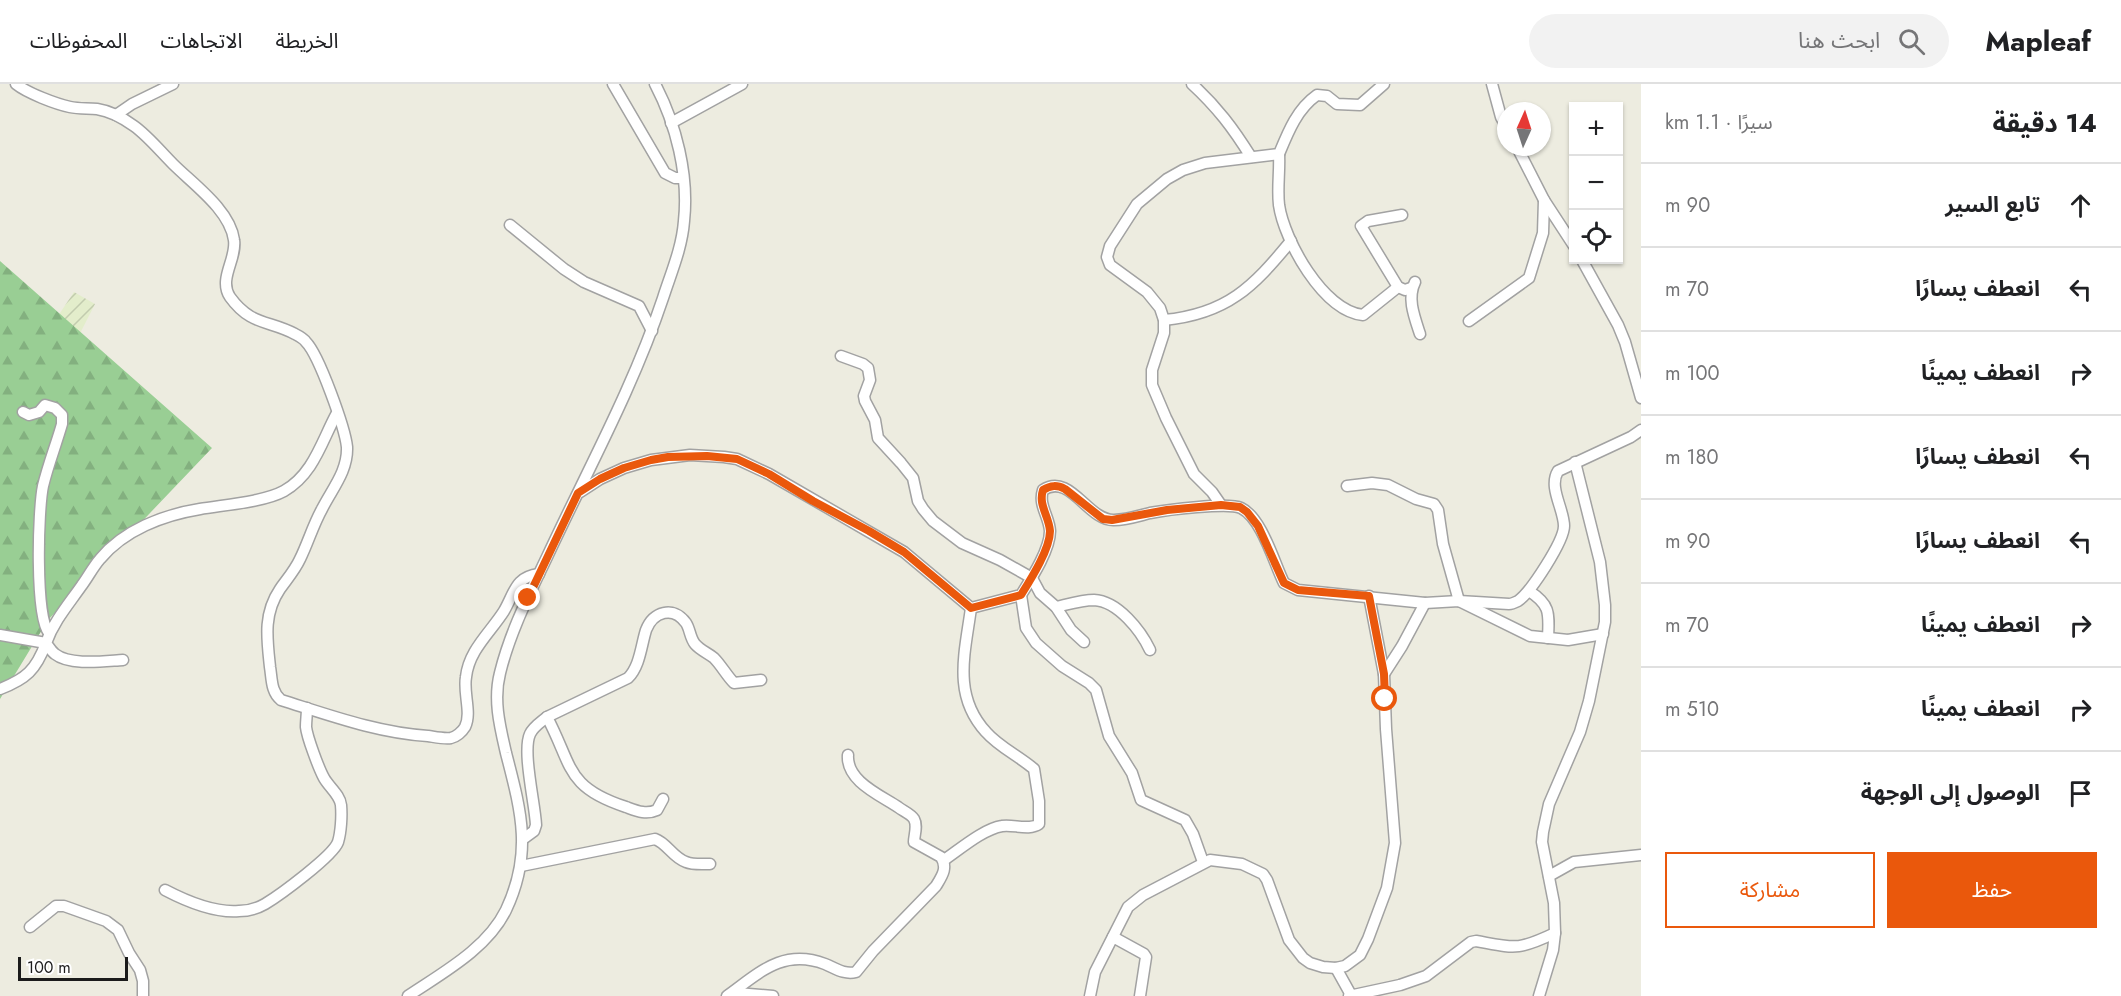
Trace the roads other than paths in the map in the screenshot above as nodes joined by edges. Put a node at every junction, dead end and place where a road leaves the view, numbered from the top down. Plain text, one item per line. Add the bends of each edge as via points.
1 (16, 84) edge
2 (173, 84) edge
3 (613, 84) edge
4 (655, 84) edge
5 (742, 84) edge
6 (1192, 84) edge
7 (1384, 84) edge
8 (1492, 84) edge
9 (1498, 102) edge
10 (116, 115) junction
11 (671, 123) junction
12 (1279, 154) junction
13 (1522, 156) edge
14 (1251, 157) junction
15 (683, 178) junction
16 (1544, 200) junction
17 (1402, 215) dead end
18 (510, 225) dead end
19 (1569, 238) edge
20 (1292, 241) junction
21 (1584, 264) edge
22 (1398, 287) junction
23 (1164, 320) junction
24 (1469, 321) dead end
25 (652, 331) junction
26 (1420, 334) dead end
27 (841, 357) dead end
28 (1641, 398) edge
29 (23, 412) dead end
30 (337, 413) junction
31 (1641, 430) edge
32 (1575, 462) junction
33 (1347, 486) dead end
34 (578, 493) junction
35 (1221, 505) junction
36 (539, 574) junction
37 (1032, 578) junction
38 (1529, 591) junction
39 (1021, 595) junction
40 (1369, 596) junction
41 (1459, 601) junction
42 (1425, 603) junction
43 (1056, 607) junction
44 (971, 608) junction
45 (0, 634) edge
46 (1603, 634) junction
47 (47, 638) junction
48 (1548, 638) junction
49 (1083, 642) dead end
50 (1150, 650) dead end
51 (123, 660) dead end
52 (1384, 674) junction
53 (762, 680) dead end
54 (0, 689) edge
55 (308, 708) junction
56 (547, 717) junction
57 (848, 755) dead end
58 (663, 799) dead end
59 (523, 839) junction
60 (1641, 855) edge
61 (944, 860) junction
62 (1203, 862) junction
63 (710, 864) dead end
64 (521, 866) junction
65 (1549, 876) junction
66 (165, 890) dead end
67 (30, 927) dead end
68 (1555, 933) junction
69 (1113, 937) junction
70 (1336, 968) junction
71 (1369, 994) edge
72 (1350, 995) edge
73 (142, 996) edge
74 (408, 996) edge
75 (727, 996) edge
76 (773, 996) edge
77 (1090, 996) edge
78 (1140, 996) edge
79 (1539, 996) edge

1 - 10 street via 68,106
2 - 10 street
3 - 15 street via 665,173
4 - 11 street
5 - 11 street
6 - 14 street via 1231,125
7 - 12 street via 1360,105 1337,104 1327,96 1317,95 1293,123
8 - 9 street
10 - 30 street via 135,127 215,205 234,238 227,275 228,294 256,321 306,342
11 - 15 street
12 - 14 street
12 - 20 street via 1280,208
13 - 16 street
14 - 23 street via 1205,163 1167,179 1137,204 1110,246 1110,265 1155,300
15 - 25 street via 680,246
16 - 19 street
16 - 24 street via 1543,233 1526,283
17 - 22 street via 1368,221 1361,226
18 - 25 street via 584,282 639,306
20 - 22 street via 1311,277 1324,292 1358,315 1365,314
20 - 23 street via 1257,280 1226,302 1207,312
21 - 28 street via 1618,325
22 - 26 street via 1405,290 1413,285 1414,315
23 - 35 street via 1152,385 1194,474
25 - 34 street
27 - 37 street via 868,368 870,380 864,401 875,420 878,438 913,478 918,501 933,521 962,543
29 - 47 street via 39,412 45,405 62,415 43,488 38,548
30 - 47 street via 319,453 286,490 183,512 119,540 92,569 57,617
30 - 55 street via 343,428 346,461 300,559 271,605 266,625 274,692 281,700
31 - 32 street
32 - 38 street via 1555,475 1563,534
32 - 46 street via 1600,562 1605,605
33 - 41 street via 1380,483 1434,504
34 - 36 street
34 - 44 street via 624,468 651,460 690,455 737,459 904,552
35 - 37 street via 1112,520 1103,519 1065,489 1047,487 1042,498 1049,536
35 - 40 street via 1240,507 1252,517 1289,587
36 - 55 street via 519,581 503,613 473,652 466,676 468,715 458,735 451,738 383,730
36 - 59 street via 504,655 498,679 498,719 516,790
37 - 39 street
37 - 43 street via 1040,593
38 - 41 street via 1509,604
38 - 48 street via 1547,608
39 - 44 street
39 - 62 street via 1026,628 1036,643 1096,690 1109,736 1132,773 1142,800 1185,820
40 - 42 street
40 - 52 street
41 - 42 street
41 - 48 street via 1523,633
42 - 52 street
43 - 49 street
43 - 50 street via 1103,602 1138,628
44 - 61 street via 964,694 987,734 1034,769 1039,824 990,830
45 - 47 street
46 - 48 street via 1568,640
46 - 65 street via 1580,732 1545,820 1542,842
47 - 51 street via 53,653 61,658 88,662
47 - 54 street via 35,667 18,682
52 - 70 street via 1395,825 1392,864 1380,910 1360,955
53 - 56 street via 732,682 715,659 695,645 684,621 669,612 650,623 635,669 628,678
55 - 66 street via 309,738 325,780 341,805 334,848 323,861 274,897 239,912 184,900
56 - 58 street via 572,771 593,794 645,813 657,810
56 - 59 street via 530,734 528,753 536,825
57 - 61 street via 849,768 864,785 912,817 914,842
59 - 64 street
60 - 65 street via 1574,862
61 - 75 street via 943,875 936,886 856,972 795,958 767,968
62 - 69 street via 1135,900
62 - 70 street via 1224,860 1263,874 1288,940 1296,951 1310,963
63 - 64 street via 687,863 655,839
64 - 74 street via 505,912 493,929 461,959
65 - 68 street
67 - 73 street via 56,906 106,921 118,930 140,970
68 - 71 street via 1519,948 1471,942 1426,976
68 - 79 street
69 - 77 street via 1095,972
69 - 78 street via 1146,957
70 - 72 street
71 - 72 street
75 - 76 street

